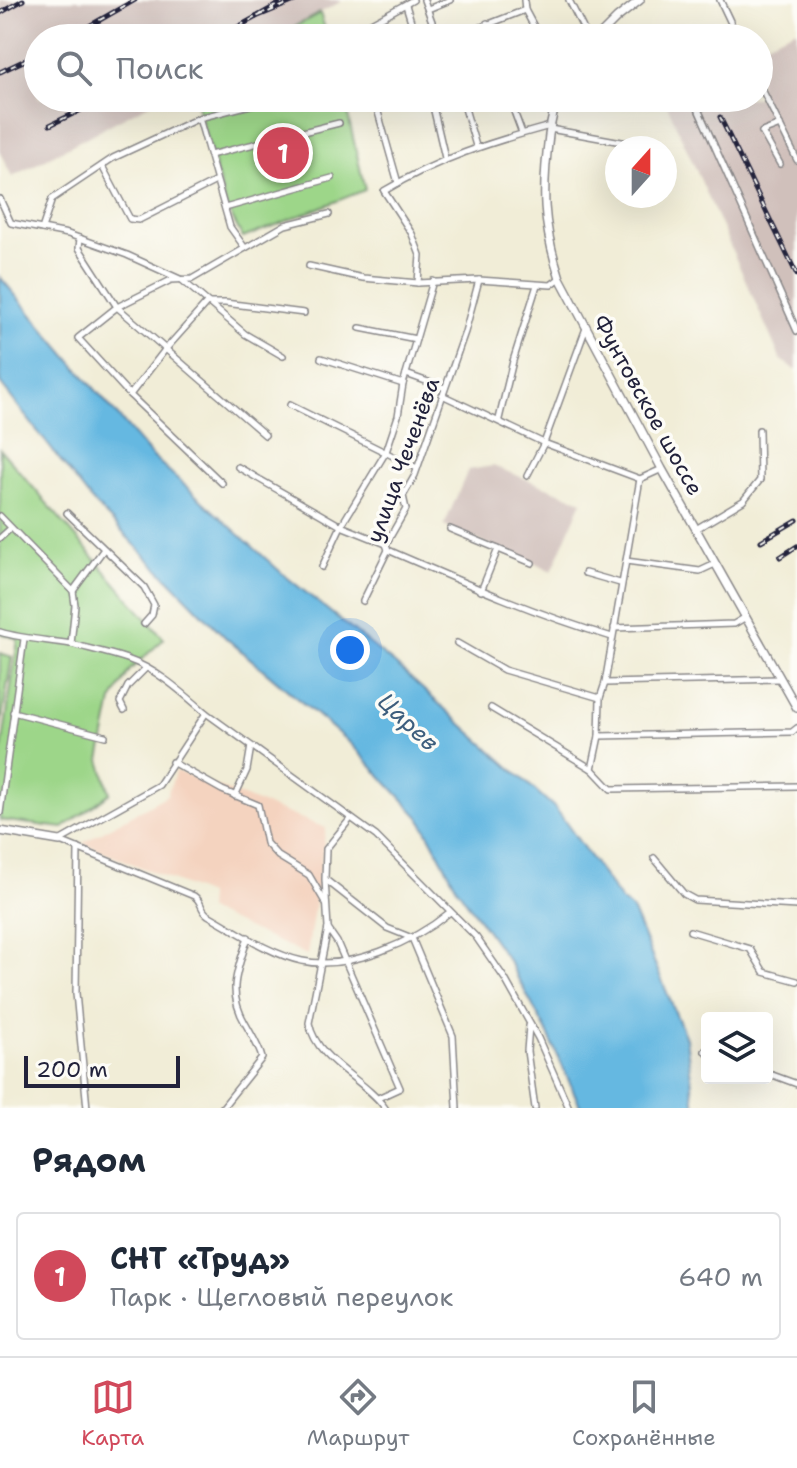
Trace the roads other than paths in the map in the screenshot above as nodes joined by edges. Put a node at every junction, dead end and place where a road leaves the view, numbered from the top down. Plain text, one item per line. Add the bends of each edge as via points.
1 (413, 0) edge
2 (424, 0) edge
3 (450, 0) edge
4 (524, 0) edge
5 (569, 0) edge
6 (640, 0) edge
7 (720, 0) edge
8 (406, 4) junction
9 (428, 9) junction
10 (525, 10) junction
11 (487, 23) edge
12 (369, 24) edge
13 (412, 24) edge
14 (433, 24) edge
15 (532, 24) edge
16 (581, 24) edge
17 (611, 24) edge
18 (731, 24) edge
19 (773, 111) edge
20 (223, 112) edge
21 (378, 112) edge
22 (434, 112) edge
23 (466, 112) edge
24 (514, 112) edge
25 (554, 112) edge
26 (699, 112) edge
27 (199, 118) junction
28 (339, 123) dead end
29 (780, 125) junction
30 (550, 127) junction
31 (522, 133) junction
32 (605, 138) edge
33 (476, 146) junction
34 (210, 155) junction
35 (445, 158) junction
36 (797, 160) edge
37 (780, 164) dead end
38 (102, 166) junction
39 (332, 178) dead end
40 (216, 181) junction
41 (398, 183) junction
42 (0, 199) edge
43 (225, 208) junction
44 (329, 214) dead end
45 (42, 229) junction
46 (80, 238) junction
47 (245, 248) junction
48 (309, 266) dead end
49 (560, 278) junction
50 (182, 280) junction
51 (479, 280) junction
52 (433, 281) junction
53 (418, 283) junction
54 (537, 285) junction
55 (207, 303) junction
56 (117, 307) junction
57 (304, 313) dead end
58 (360, 328) dead end
59 (586, 328) junction
60 (797, 331) edge
61 (416, 339) junction
62 (165, 350) junction
63 (283, 356) dead end
64 (321, 358) dead end
65 (406, 374) junction
66 (403, 384) junction
67 (444, 392) junction
68 (130, 395) junction
69 (290, 405) dead end
70 (499, 419) junction
71 (759, 430) dead end
72 (265, 435) dead end
73 (544, 443) junction
74 (386, 452) junction
75 (238, 467) dead end
76 (417, 468) junction
77 (662, 469) junction
78 (527, 476) dead end
79 (640, 479) junction
80 (222, 483) dead end
81 (67, 513) dead end
82 (0, 516) edge
83 (341, 526) junction
84 (11, 528) junction
85 (450, 529) dead end
86 (696, 529) junction
87 (0, 538) edge
88 (387, 547) junction
89 (104, 549) junction
90 (498, 549) junction
91 (626, 561) junction
92 (532, 563) dead end
93 (715, 564) junction
94 (322, 567) dead end
95 (585, 573) dead end
96 (620, 583) junction
97 (73, 591) junction
98 (481, 591) junction
99 (363, 601) dead end
100 (746, 617) junction
101 (144, 624) dead end
102 (614, 628) junction
103 (0, 632) edge
104 (612, 637) junction
105 (24, 639) junction
106 (457, 643) dead end
107 (71, 644) junction
108 (146, 668) junction
109 (781, 679) junction
110 (605, 683) junction
111 (600, 698) junction
112 (796, 704) edge
113 (491, 708) dead end
114 (124, 710) dead end
115 (13, 712) junction
116 (206, 713) junction
117 (797, 728) edge
118 (105, 736) dead end
119 (599, 736) junction
120 (251, 746) junction
121 (172, 762) junction
122 (592, 769) junction
123 (797, 786) edge
124 (235, 796) junction
125 (0, 813) edge
126 (351, 818) junction
127 (0, 831) edge
128 (60, 841) junction
129 (78, 848) junction
130 (654, 858) dead end
131 (325, 879) junction
132 (326, 905) junction
133 (797, 906) edge
134 (450, 912) junction
135 (328, 928) junction
136 (690, 931) dead end
137 (248, 937) junction
138 (412, 938) junction
139 (345, 959) junction
140 (319, 963) junction
141 (797, 981) edge
142 (529, 1025) junction
143 (773, 1075) edge
144 (797, 1084) edge
145 (378, 1098) junction
146 (87, 1108) edge
147 (222, 1108) edge
148 (385, 1108) edge
149 (457, 1108) edge
150 (535, 1108) edge
151 (569, 1108) edge

1 - 8 street
2 - 9 street
3 - 9 street
4 - 10 street
5 - 16 street
6 - 17 street
7 - 18 street
8 - 12 street
8 - 13 street
9 - 14 street
10 - 11 street
10 - 15 street
19 - 29 street
20 - 27 street
21 - 41 street
22 - 35 street
23 - 33 street
24 - 31 street
25 - 30 street, Фунтовское шоссе
26 - 60 street
27 - 34 street
27 - 38 street
28 - 34 street
29 - 36 street
29 - 37 street via 762,132
30 - 31 street
30 - 32 street
30 - 49 street, Фунтовское шоссе via 543,206
31 - 33 street
33 - 35 street
34 - 40 street
35 - 41 street
38 - 40 street via 130,219 139,220
38 - 45 street via 52,199
39 - 43 street
40 - 43 street
41 - 53 street via 384,191 420,255
42 - 45 street via 11,223
43 - 47 street via 230,227
44 - 47 street via 285,225
45 - 46 street
46 - 50 street
46 - 56 street via 79,248
47 - 50 street
48 - 53 street
49 - 54 street via 551,285
49 - 59 street, Фунтовское шоссе
50 - 55 street
50 - 56 street via 171,280
51 - 52 street
51 - 54 street
51 - 67 street, улица Чеченёва
52 - 53 street
52 - 61 street
54 - 70 street
55 - 57 street
55 - 62 street
55 - 63 street
56 - 62 street
56 - 68 street via 78,338
58 - 61 street
59 - 73 street
59 - 77 street, Фунтовское шоссе
61 - 65 street
62 - 68 street
62 - 72 street
64 - 66 street
65 - 66 street
65 - 67 street
66 - 74 street
67 - 70 street
67 - 76 street, улица Чеченёва
68 - 80 street
69 - 74 street
70 - 73 street
71 - 86 street via 760,480 743,501
73 - 78 street
73 - 79 street
74 - 76 street
74 - 83 street
75 - 83 street
76 - 88 street, улица Чеченёва via 403,496 406,509
77 - 79 street
77 - 86 street, Фунтовское шоссе
79 - 91 street
81 - 89 street
82 - 84 street
83 - 88 street
83 - 94 street
84 - 87 street
84 - 97 street
85 - 90 street
86 - 93 street, Фунтовское шоссе
88 - 98 street
88 - 99 street, улица Чеченёва
89 - 97 street
89 - 101 street via 144,587 154,605
90 - 92 street
90 - 98 street
91 - 93 street via 700,571
91 - 96 street
93 - 100 street, Фунтовское шоссе
95 - 96 street
96 - 102 street
97 - 107 street
98 - 104 street
100 - 102 street via 734,624
100 - 109 street, Фунтовское шоссе
102 - 104 street
103 - 105 street
104 - 110 street
105 - 107 street
105 - 115 street
106 - 111 street via 504,670
107 - 108 street
108 - 114 street via 128,686 120,702
108 - 116 street
109 - 110 street
109 - 112 street, Фунтовское шоссе
110 - 111 street
111 - 119 street
113 - 122 street
115 - 118 street
115 - 125 street
116 - 120 street
116 - 121 street
117 - 119 street
119 - 122 street
120 - 124 street
120 - 126 street
121 - 124 street
121 - 128 street via 159,785
122 - 123 street via 611,789
124 - 132 street via 258,805 266,843 309,875
126 - 131 street via 326,849
126 - 134 street
127 - 128 street
128 - 129 street
129 - 137 street via 194,896 204,912
129 - 146 street via 76,993
130 - 133 street via 695,900
131 - 132 street
131 - 138 street via 387,928
132 - 135 street
134 - 138 street
134 - 142 street via 505,979
135 - 139 street
135 - 140 street
136 - 141 street via 750,949 764,972
137 - 140 street via 300,961
137 - 147 street via 233,995 262,1058
138 - 139 street
138 - 149 street via 453,1036
139 - 140 street
139 - 145 street via 400,1088
140 - 145 street via 311,1030 336,1064
142 - 150 street
142 - 151 street
143 - 144 street
145 - 148 street

